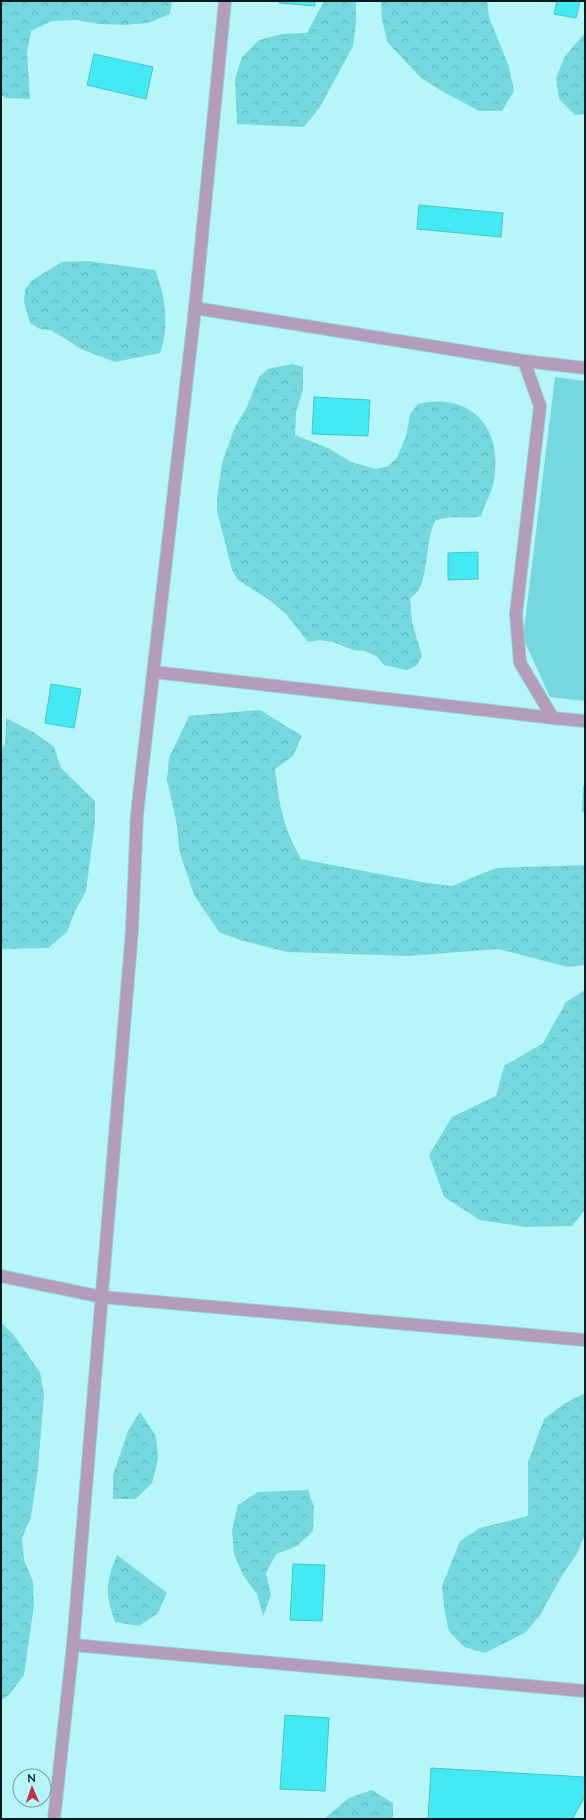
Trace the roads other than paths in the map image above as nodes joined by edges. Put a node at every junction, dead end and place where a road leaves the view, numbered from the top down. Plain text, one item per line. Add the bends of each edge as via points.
1 (224, 1) edge
2 (195, 308) junction
3 (524, 361) junction
4 (585, 368) edge
5 (154, 672) junction
6 (553, 718) junction
7 (585, 722) edge
8 (1, 1276) edge
9 (102, 1297) junction
10 (585, 1340) edge
11 (73, 1645) junction
12 (585, 1691) edge
13 (54, 1819) edge

1 - 2 street
2 - 3 street
2 - 5 street
3 - 4 street
3 - 6 street via 540,406 516,614 520,663
5 - 6 street
5 - 9 street via 137,814 132,930
6 - 7 street
8 - 9 street
9 - 10 street
9 - 11 street
11 - 12 street
11 - 13 street

